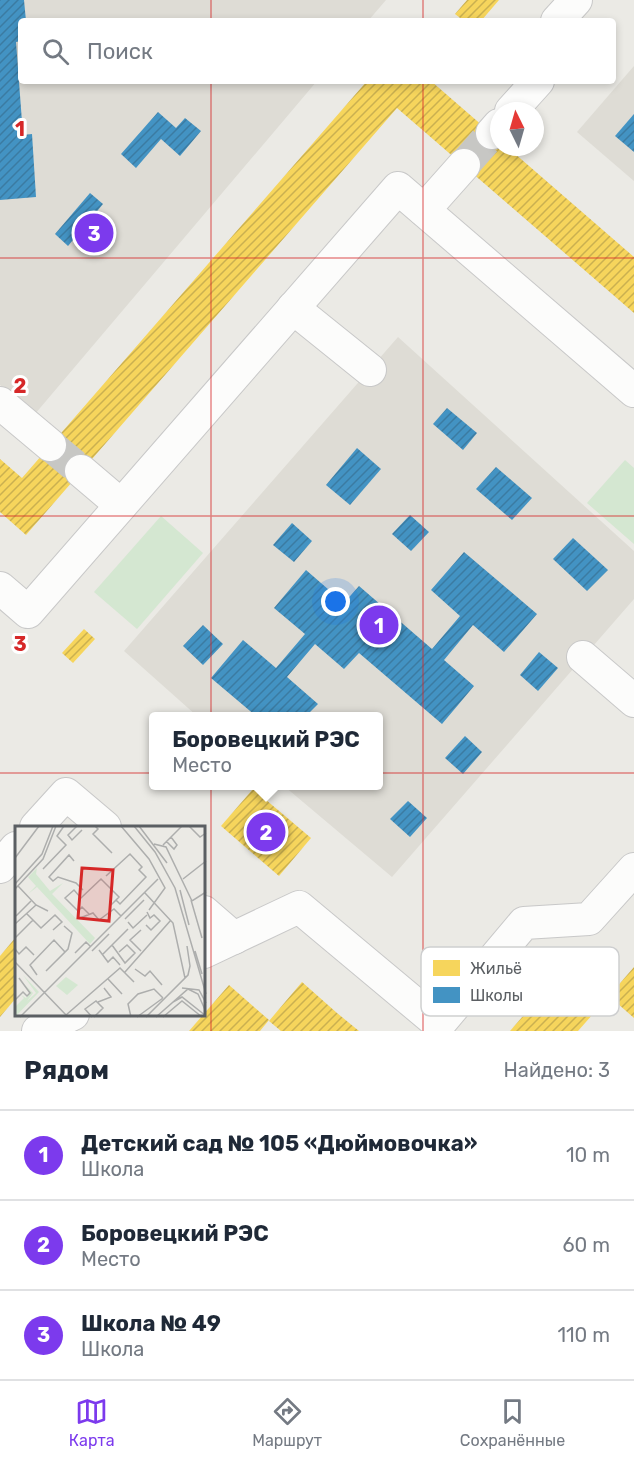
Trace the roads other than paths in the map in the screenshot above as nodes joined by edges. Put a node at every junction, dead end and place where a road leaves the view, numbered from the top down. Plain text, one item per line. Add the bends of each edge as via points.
1 (576, 0) edge
2 (560, 18) edge
3 (535, 84) edge
4 (520, 102) edge
5 (464, 165) tunnel mouth
6 (424, 210) junction
7 (293, 308) junction
8 (370, 370) dead end
9 (634, 391) edge
10 (0, 404) edge
11 (50, 445) tunnel mouth
12 (81, 471) tunnel mouth
13 (121, 505) junction
14 (0, 588) edge
15 (583, 657) dead end
16 (634, 701) edge
17 (37, 826) edge
18 (104, 826) edge
19 (15, 849) edge
20 (0, 867) edge
21 (634, 869) edge
22 (206, 914) edge
23 (234, 938) junction
24 (504, 947) edge
25 (206, 951) edge
26 (421, 1009) edge
27 (69, 1016) edge
28 (429, 1016) edge
29 (446, 1016) edge
30 (38, 1031) edge

1 - 2 lane
3 - 4 lane
5 - 6 lane
6 - 7 lane via 398,188
6 - 9 lane
7 - 8 lane
7 - 13 lane
10 - 11 lane
12 - 13 lane
13 - 14 lane via 28,612
15 - 16 lane
17 - 18 lane via 66,794
19 - 20 lane
21 - 24 lane via 589,919 524,923
22 - 23 lane
23 - 25 lane
23 - 26 lane via 299,907
27 - 30 lane
28 - 29 lane via 439,1024

